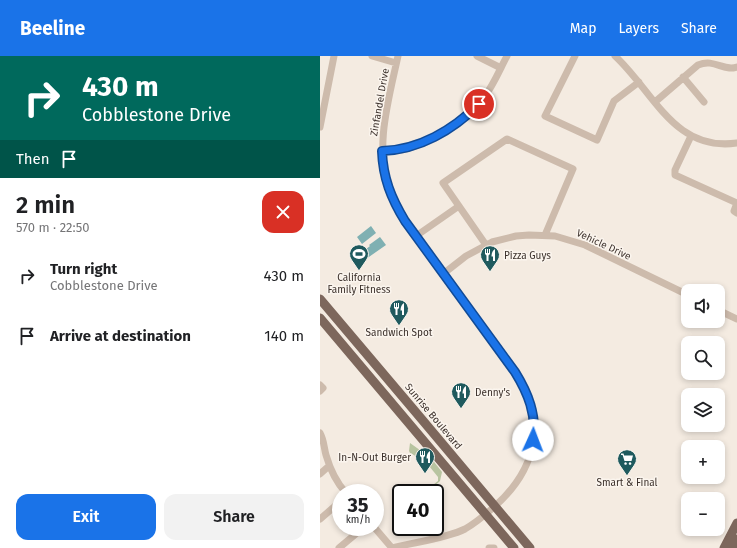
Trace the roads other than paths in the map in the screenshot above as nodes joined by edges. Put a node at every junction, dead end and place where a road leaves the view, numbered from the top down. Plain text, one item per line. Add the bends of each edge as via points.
1 (334, 56) edge
2 (372, 56) edge
3 (477, 56) edge
4 (507, 56) edge
5 (576, 56) edge
6 (620, 57) edge
7 (397, 59) edge
8 (706, 59) edge
9 (501, 68) junction
10 (737, 68) edge
11 (683, 77) junction
12 (639, 82) junction
13 (655, 102) junction
14 (704, 102) dead end
15 (322, 104) edge
16 (320, 127) edge
17 (691, 136) junction
18 (737, 143) edge
19 (382, 151) junction
20 (737, 203) edge
21 (459, 206) junction
22 (737, 214) edge
23 (545, 235) junction
24 (416, 236) junction
25 (486, 245) junction
26 (443, 274) junction
27 (681, 292) edge
28 (320, 299) edge
29 (725, 313) edge
30 (320, 318) edge
31 (737, 319) edge
32 (320, 385) edge
33 (320, 391) edge
34 (320, 433) edge
35 (322, 448) edge
36 (329, 466) junction
37 (320, 474) edge
38 (339, 484) edge
39 (496, 506) junction
40 (332, 509) edge
41 (486, 515) junction
42 (320, 519) edge
43 (737, 523) edge
44 (353, 536) edge
45 (382, 536) edge
46 (732, 544) edge
47 (339, 548) edge
48 (392, 548) edge
49 (489, 548) edge
50 (494, 548) edge
51 (514, 548) edge
52 (530, 548) edge

1 - 15 street
2 - 7 street
3 - 9 street
4 - 9 street
5 - 12 street via 545,116 597,140 614,101
6 - 12 street
7 - 19 street, Zinfandel Drive
8 - 10 street via 729,68
8 - 11 street
9 - 19 street via 492,86 471,112 450,122 432,138 414,146
11 - 13 street
11 - 14 street
12 - 13 street
13 - 17 street via 675,124
15 - 16 street
17 - 18 street via 716,144
17 - 20 street via 675,175
19 - 24 street, Zinfandel Drive via 385,177 391,196
20 - 22 street via 734,209
21 - 23 street via 443,183 508,139 573,169
21 - 24 street
21 - 25 street
23 - 25 street, Vehicle Drive via 504,238
23 - 27 street, Vehicle Drive via 568,238 585,245
24 - 26 street, Zinfandel Drive
25 - 26 street, Vehicle Drive via 466,256
26 - 39 street, Zinfandel Drive via 515,372 532,409 534,432 525,469 510,492
28 - 39 main road, Sunrise Boulevard
29 - 31 street
30 - 41 main road
32 - 33 street via 323,388
34 - 35 street
35 - 36 street
36 - 37 street
36 - 38 street
39 - 41 street, Zinfandel Drive
39 - 52 main road, Sunrise Boulevard
40 - 42 street
41 - 48 street, Zinfandel Drive via 454,534
41 - 51 main road
43 - 46 main road
44 - 47 street
45 - 48 street
49 - 50 street

